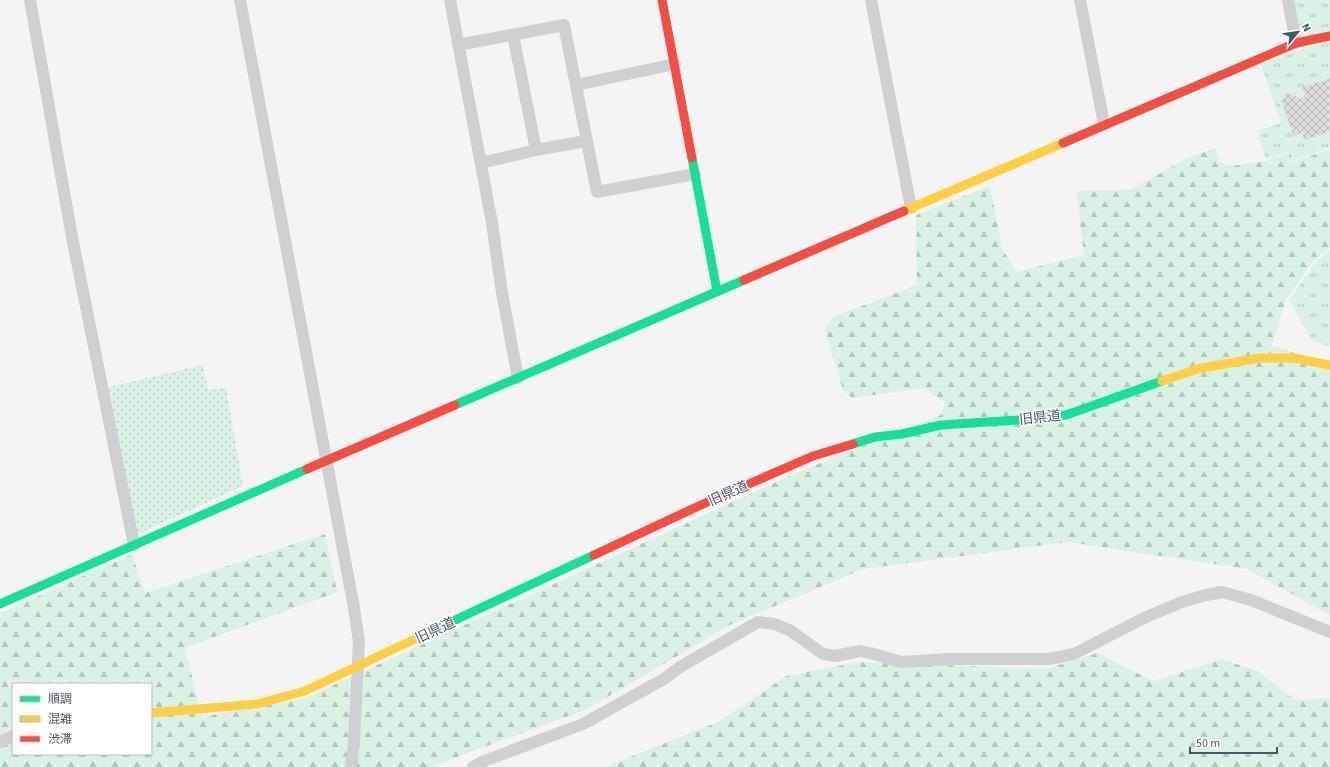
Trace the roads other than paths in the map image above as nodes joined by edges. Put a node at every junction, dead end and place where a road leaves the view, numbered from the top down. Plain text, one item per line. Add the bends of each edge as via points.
1 (30, 0) edge
2 (240, 0) edge
3 (450, 0) edge
4 (662, 0) edge
5 (871, 0) edge
6 (1080, 0) edge
7 (1288, 0) edge
8 (513, 35) junction
9 (1330, 36) edge
10 (1296, 42) junction
11 (458, 45) junction
12 (674, 64) junction
13 (576, 85) junction
14 (1104, 124) junction
15 (586, 141) junction
16 (536, 150) junction
17 (481, 163) junction
18 (695, 174) junction
19 (911, 208) junction
20 (717, 291) junction
21 (1330, 365) edge
22 (518, 378) junction
23 (326, 461) junction
24 (134, 545) junction
25 (0, 604) edge
26 (1330, 632) edge
27 (358, 666) junction
28 (152, 713) edge
29 (12, 736) edge
30 (0, 742) edge
31 (351, 767) edge
32 (473, 767) edge

1 - 24 street via 72,236
2 - 23 street
3 - 11 street
4 - 12 street
5 - 19 street
6 - 14 street
7 - 10 street
8 - 11 street
8 - 13 street via 564,25
8 - 16 street
9 - 10 street
10 - 14 street
11 - 17 street
12 - 13 street
12 - 18 street
13 - 15 street
14 - 19 street
15 - 16 street
15 - 18 street via 597,192
16 - 17 street
17 - 22 street
18 - 20 street
19 - 20 street
20 - 22 street
21 - 27 street, 旧県道 via 1294,358 1260,358 1201,368 1066,415 941,425 875,437 813,456 703,504
22 - 23 street
23 - 24 street
23 - 27 street via 354,608 359,642
24 - 25 street
26 - 32 street via 1251,600 1222,592 1182,602 1146,617 1074,654 1050,659 950,659 901,662 860,651 835,656 823,654 791,631 775,624 758,622 583,724
27 - 28 street, 旧県道 via 305,691 257,704
27 - 31 street
29 - 30 street

